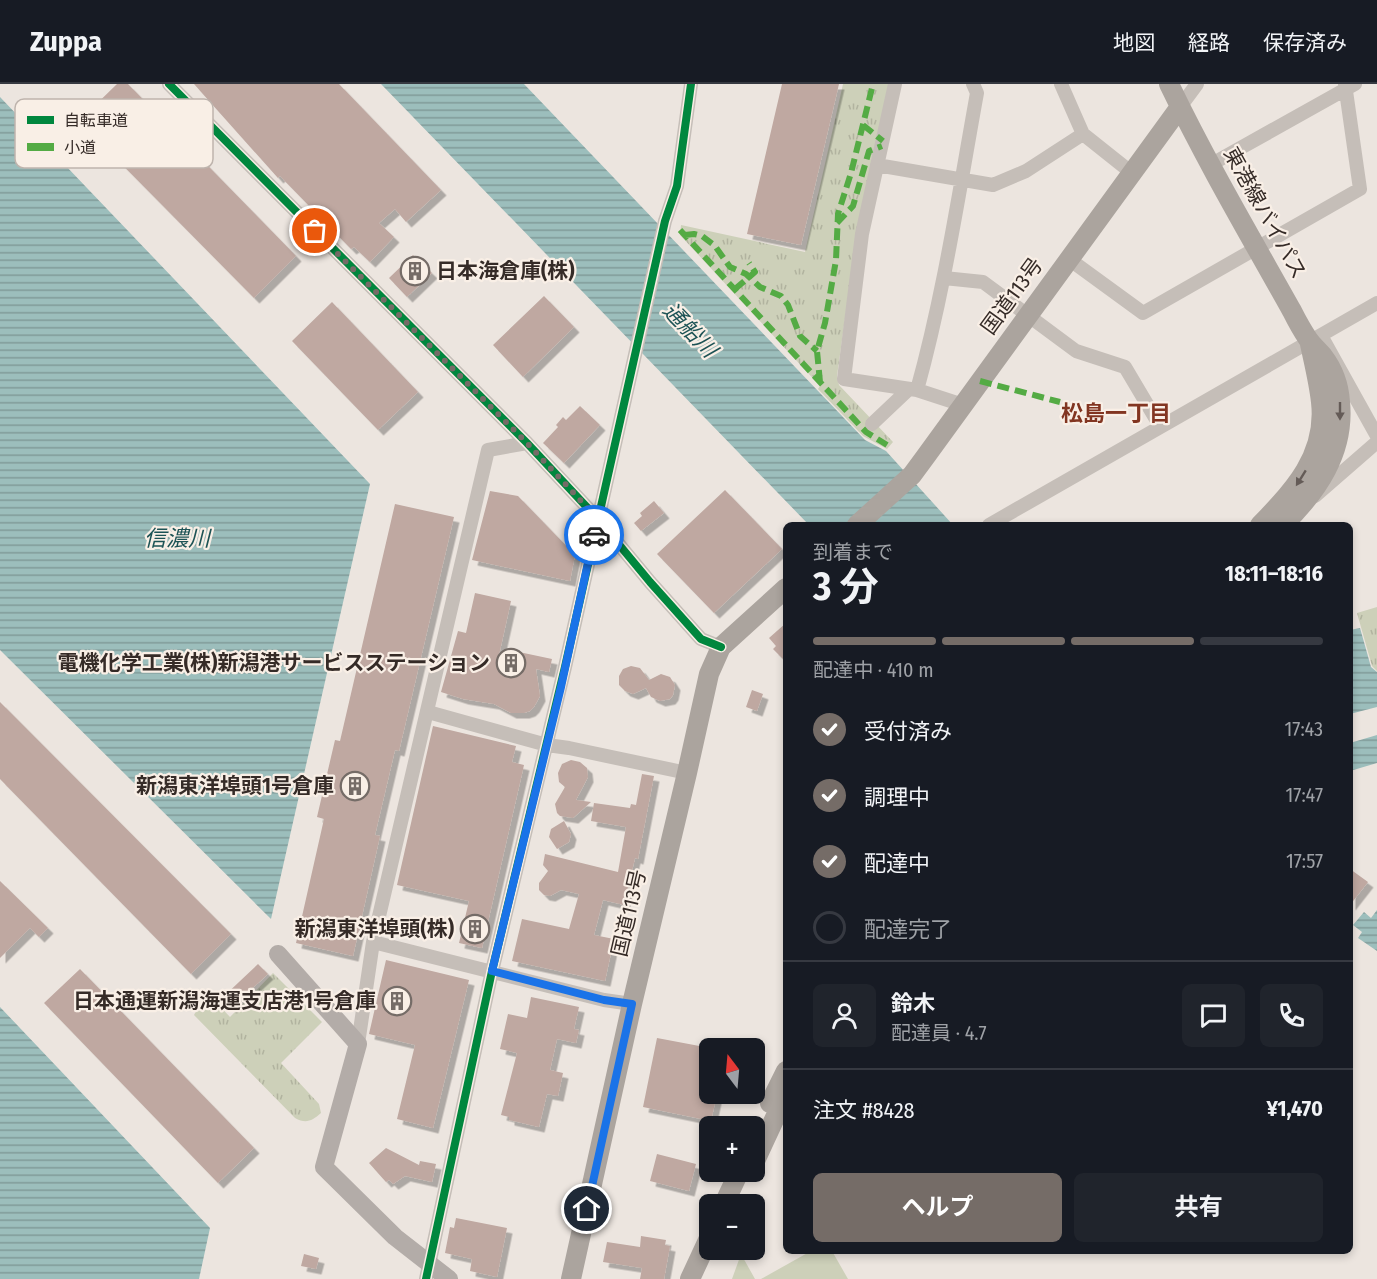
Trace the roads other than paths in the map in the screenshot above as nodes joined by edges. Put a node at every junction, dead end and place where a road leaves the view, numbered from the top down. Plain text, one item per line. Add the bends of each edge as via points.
1 (169, 84) edge
2 (691, 84) edge
3 (895, 84) edge
4 (973, 84) edge
5 (1061, 84) edge
6 (1169, 84) edge
7 (1197, 84) edge
8 (1349, 86) edge
9 (184, 99) edge
10 (1180, 107) junction
11 (213, 128) edge
12 (1083, 134) junction
13 (877, 165) junction
14 (1210, 165) junction
15 (1132, 172) junction
16 (962, 181) junction
17 (1256, 247) junction
18 (1069, 259) junction
19 (944, 278) junction
20 (1377, 303) edge
21 (1027, 315) junction
22 (1309, 341) junction
23 (913, 389) junction
24 (963, 405) junction
25 (872, 424) dead end
26 (1160, 426) junction
27 (1377, 436) edge
28 (527, 443) junction
29 (1288, 512) edge
30 (597, 518) junction
31 (860, 522) edge
32 (994, 522) edge
33 (1266, 522) edge
34 (783, 591) edge
35 (721, 647) junction
36 (428, 712) junction
37 (547, 745) junction
38 (687, 773) junction
39 (373, 942) junction
40 (278, 954) dead end
41 (492, 971) junction
42 (632, 1004) junction
43 (358, 1044) junction
44 (783, 1077) edge
45 (783, 1100) edge
46 (765, 1116) edge
47 (765, 1139) edge
48 (699, 1260) edge
49 (712, 1260) edge
50 (428, 1271) edge
51 (449, 1279) edge
52 (571, 1279) edge
53 (690, 1279) edge
54 (703, 1279) edge

1 - 9 street
2 - 30 street via 677,186 665,221
3 - 13 street
4 - 16 street via 977,93
5 - 12 street
6 - 10 highway
7 - 10 street
8 - 14 street
8 - 17 street via 1360,189
10 - 14 highway, 東港線バイパス
10 - 15 highway, 国道113号
11 - 28 street
12 - 15 street
12 - 16 street via 1026,171 993,185
13 - 16 street
13 - 23 street via 862,234 844,379
14 - 17 highway, 東港線バイパス
15 - 18 highway, 国道113号
16 - 19 street
17 - 18 street via 1143,314
17 - 22 highway, 東港線バイパス
18 - 21 highway, 国道113号
19 - 21 street via 983,282
19 - 23 street via 932,339
20 - 22 street
21 - 24 highway, 国道113号
21 - 26 street via 1076,351 1125,367
22 - 26 street
22 - 27 street via 1324,341
22 -> 29 highway, 東港線バイパス via 1322,404 1322,424 1318,443
23 - 24 street
23 - 25 street
24 - 31 highway, 国道113号 via 912,475
26 - 32 street
27 - 29 street
28 - 30 street
28 - 36 street via 488,450
29 - 33 highway, 東港線バイパス
30 - 35 street via 701,639
30 - 37 street
34 - 35 highway, 国道113号
35 - 38 highway, 国道113号 via 709,674
36 - 37 street
36 - 39 street
37 - 38 street
37 - 41 street
38 - 42 highway, 国道113号
39 - 41 street
39 - 43 street
40 - 43 main road
41 - 42 street
41 - 50 street
42 - 52 highway, 国道113号
43 - 50 main road via 324,1167
44 - 46 highway
45 - 47 highway
48 - 53 highway
49 - 54 highway
50 - 51 main road

